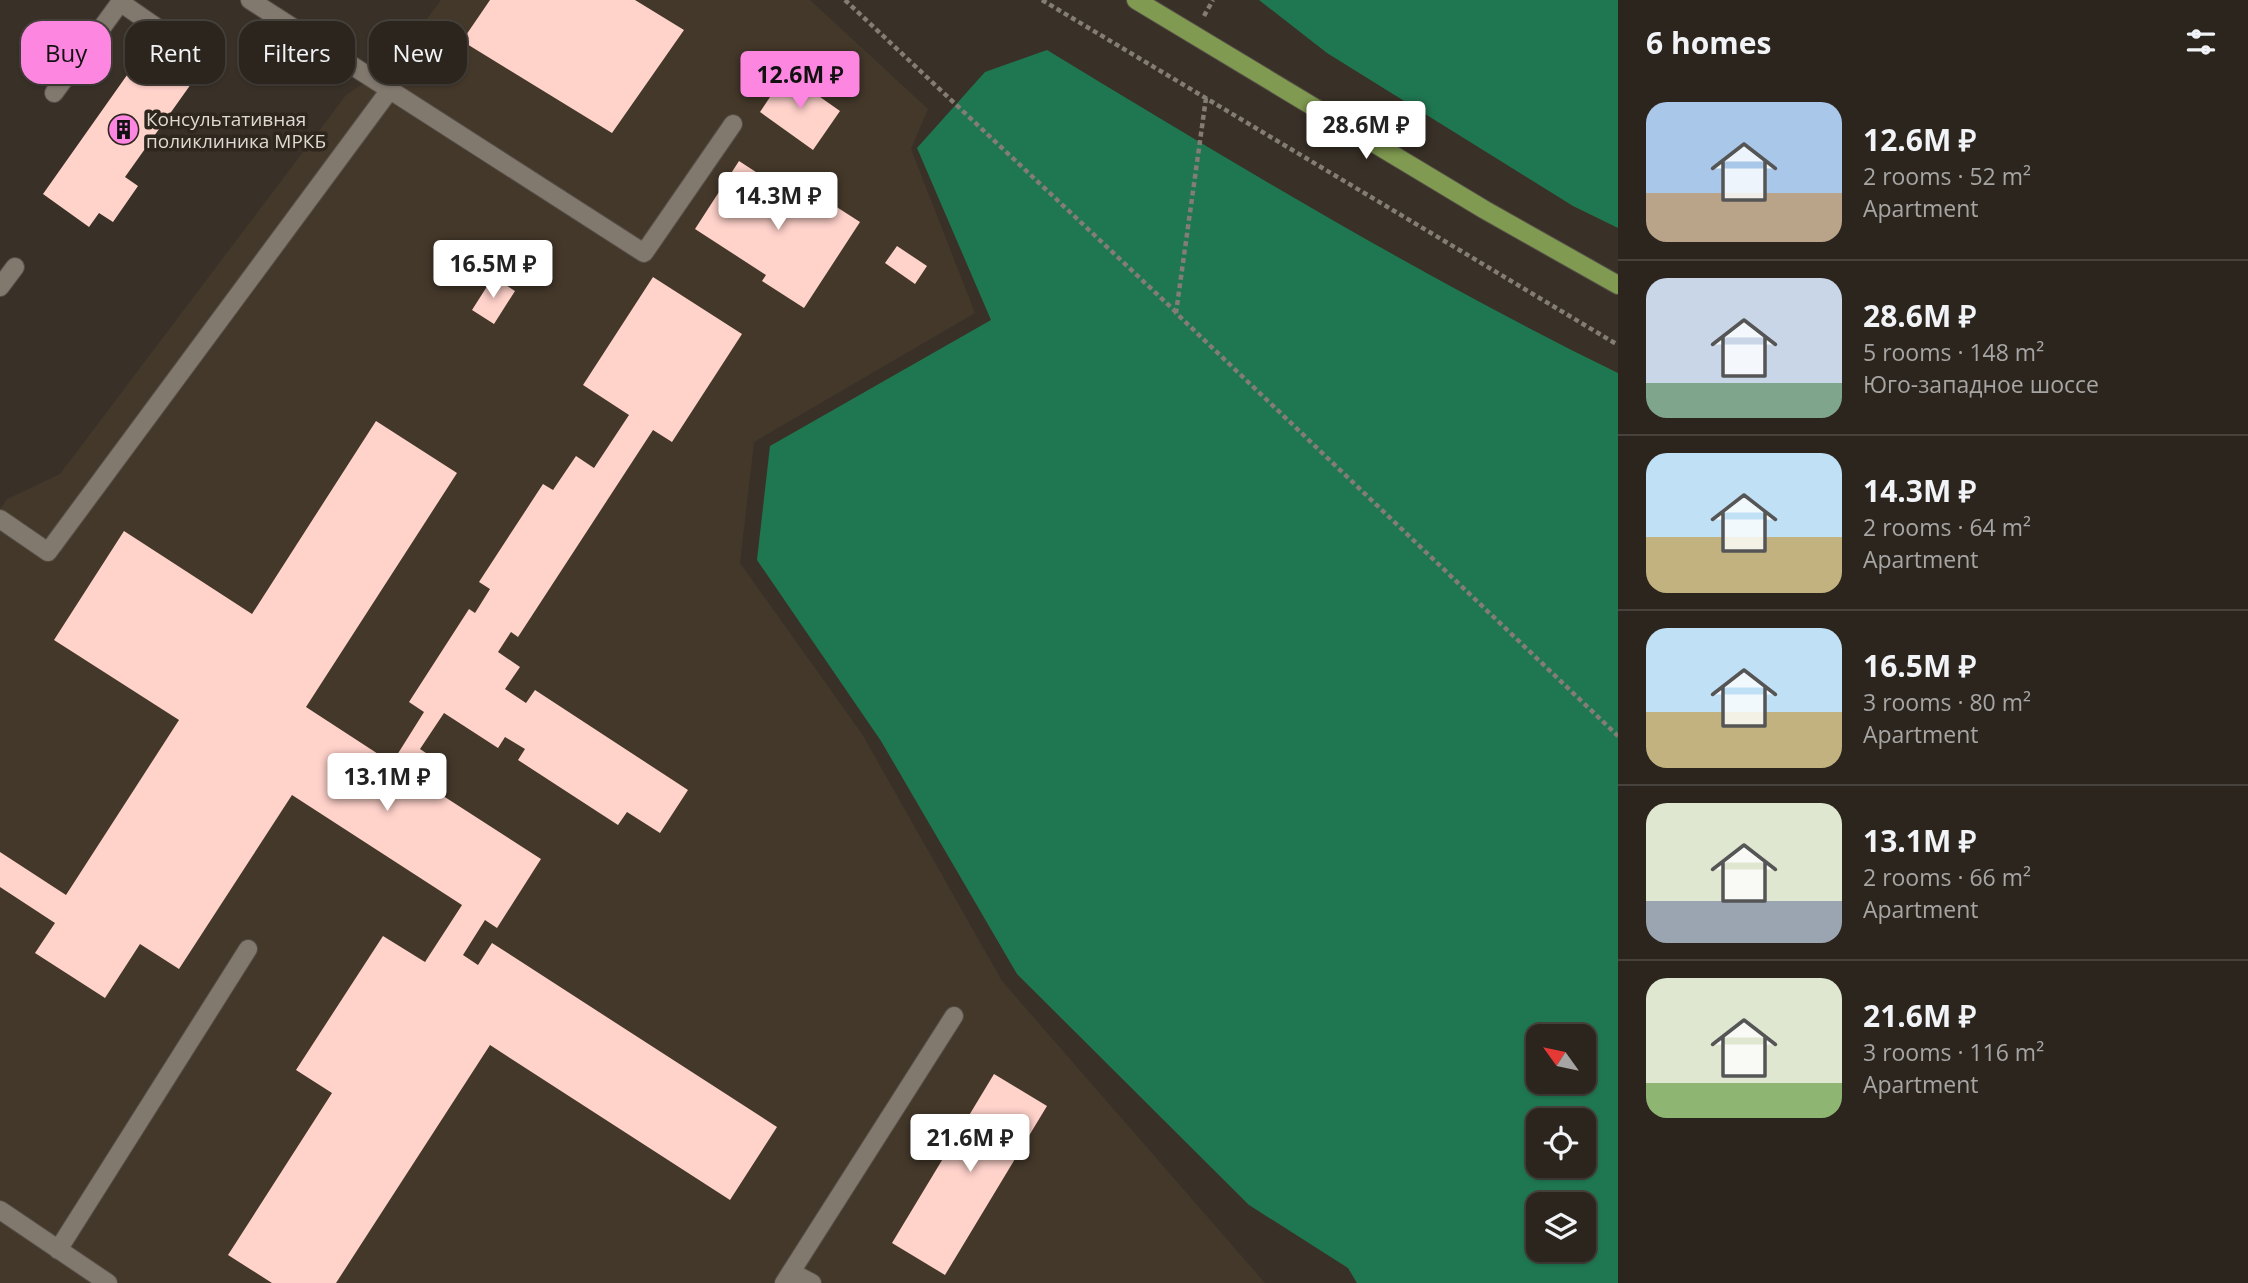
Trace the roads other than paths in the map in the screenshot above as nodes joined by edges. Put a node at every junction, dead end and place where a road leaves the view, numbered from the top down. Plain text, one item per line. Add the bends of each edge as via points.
1 (250, 0) edge
2 (1136, 0) edge
3 (121, 1) edge
4 (149, 21) edge
5 (389, 91) junction
6 (54, 93) dead end
7 (733, 124) dead end
8 (15, 267) dead end
9 (1618, 285) edge
10 (0, 287) edge
11 (0, 519) edge
12 (248, 949) dead end
13 (954, 1016) dead end
14 (0, 1210) edge
15 (58, 1250) junction
16 (788, 1278) edge
17 (108, 1283) edge
18 (812, 1283) edge

1 - 5 lane
2 - 9 main road
3 - 4 lane
3 - 6 lane
5 - 7 lane via 644,253
5 - 11 lane via 48,552
8 - 10 lane
12 - 15 lane
13 - 16 lane
14 - 15 lane
15 - 17 lane
16 - 18 lane

